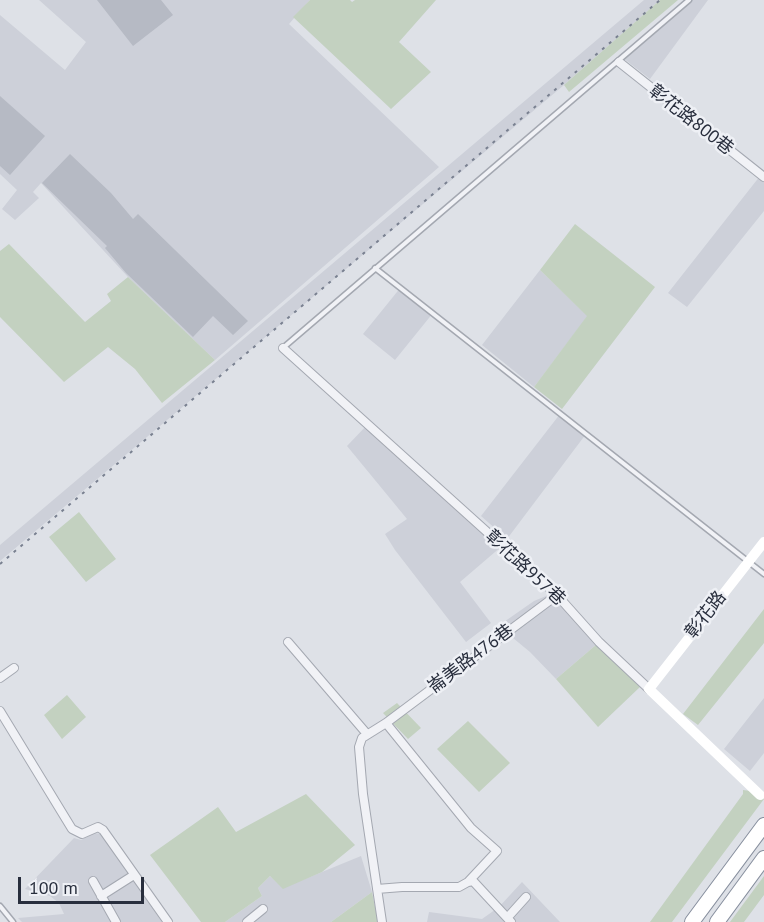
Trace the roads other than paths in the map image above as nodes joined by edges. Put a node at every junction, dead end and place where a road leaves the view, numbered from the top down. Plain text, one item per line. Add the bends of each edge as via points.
1 (689, 0) edge
2 (619, 62) junction
3 (764, 177) edge
4 (375, 268) junction
5 (283, 348) joint
6 (764, 542) edge
7 (749, 561) junction
8 (764, 574) edge
9 (557, 595) junction
10 (288, 642) dead end
11 (14, 668) dead end
12 (0, 678) edge
13 (649, 689) junction
14 (0, 711) edge
15 (386, 723) junction
16 (367, 734) junction
17 (760, 795) dead end
18 (764, 825) edge
19 (764, 858) edge
20 (134, 875) junction
21 (93, 881) dead end
22 (468, 882) junction
23 (377, 889) junction
24 (101, 897) junction
25 (526, 897) dead end
26 (0, 906) edge
27 (263, 909) dead end
28 (510, 920) edge
29 (13, 922) edge
30 (116, 922) edge
31 (168, 922) edge
32 (246, 922) edge
33 (382, 922) edge
34 (692, 922) edge
35 (717, 922) edge

1 - 2 lane
2 - 3 street, 彰花路800巷
2 - 4 lane
4 - 5 lane
4 - 7 lane
5 - 9 street, 彰花路957巷
6 - 7 street, 彰花路
7 - 8 lane
7 - 13 street, 彰花路
9 - 13 street, 彰花路957巷
9 - 15 street, 崙美路476巷
10 - 16 street
11 - 12 street
13 - 17 street, 彰花路957巷
14 - 20 street via 72,829 82,834 98,827 103,830
15 - 16 street, 崙美路476巷
15 - 22 street via 471,828 497,851
16 - 23 street via 359,747
18 - 34 highway
19 - 35 highway
20 - 24 street
20 - 31 street
21 - 24 street
22 - 23 street via 459,887
22 - 28 street via 473,881
23 - 33 street
24 - 30 street
25 - 28 street
26 - 29 lane
27 - 32 street

